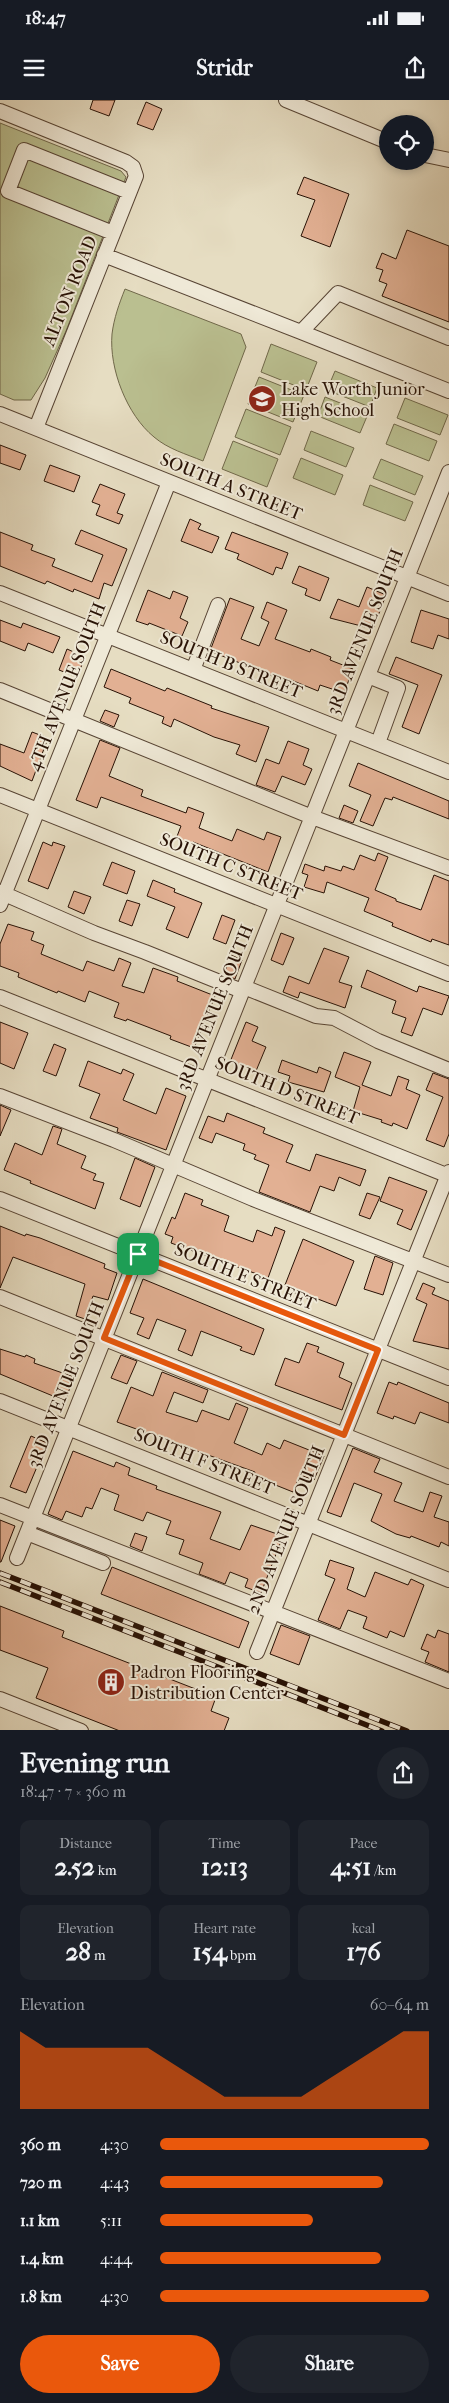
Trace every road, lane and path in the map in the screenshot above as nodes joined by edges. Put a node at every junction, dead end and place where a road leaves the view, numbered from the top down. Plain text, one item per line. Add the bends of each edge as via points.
1 (286, 100) edge
2 (0, 111) edge
3 (379, 138) edge
4 (434, 157) edge
5 (449, 160) edge
6 (129, 192) junction
7 (113, 233) junction
8 (104, 255) junction
9 (301, 332) junction
10 (449, 338) edge
11 (449, 391) edge
12 (0, 414) edge
13 (36, 428) junction
14 (449, 472) edge
15 (169, 482) junction
16 (407, 577) junction
17 (0, 592) edge
18 (449, 594) edge
19 (218, 605) dead end
20 (108, 636) junction
21 (193, 670) junction
22 (368, 676) junction
23 (0, 690) edge
24 (73, 722) junction
25 (346, 731) junction
26 (378, 743) junction
27 (449, 772) edge
28 (0, 795) edge
29 (38, 810) junction
30 (312, 817) junction
31 (449, 868) edge
32 (2, 897) edge
33 (277, 905) junction
34 (449, 974) edge
35 (243, 989) junction
36 (0, 996) edge
37 (449, 1070) edge
38 (207, 1079) junction
39 (0, 1096) edge
40 (173, 1166) junction
41 (448, 1174) edge
42 (0, 1199) edge
43 (138, 1254) junction
44 (414, 1260) junction
45 (449, 1276) edge
46 (0, 1297) edge
47 (104, 1338) junction
48 (378, 1350) junction
49 (449, 1378) edge
50 (0, 1401) edge
51 (68, 1428) junction
52 (344, 1435) junction
53 (449, 1478) edge
54 (0, 1505) edge
55 (33, 1517) junction
56 (308, 1524) junction
57 (27, 1533) junction
58 (17, 1558) dead end
59 (103, 1563) dead end
60 (449, 1580) edge
61 (274, 1612) junction
62 (257, 1652) dead end
63 (449, 1681) edge
64 (0, 1698) edge
65 (81, 1730) edge

1 - 3 street
2 - 6 street, ALTON ROAD via 126,162 133,167 136,176
4 - 5 street
6 - 7 street, ALTON ROAD
6 - 7 street via 24,150 11,183 8,191
7 - 8 street, ALTON ROAD
8 - 9 street
8 - 13 street, ALTON ROAD
9 - 10 street via 338,293
9 - 11 street
12 - 13 street, SOUTH A STREET
13 - 15 street, SOUTH A STREET
14 - 16 street, 3RD AVENUE SOUTH
15 - 16 street, SOUTH A STREET
15 - 20 street, 4TH AVENUE SOUTH
16 - 18 street, SOUTH A STREET
16 - 22 street, 3RD AVENUE SOUTH
17 - 20 street, SOUTH B STREET
19 - 21 street
20 - 21 street, SOUTH B STREET
20 - 24 street, 4TH AVENUE SOUTH
21 - 25 street, SOUTH B STREET
22 - 25 street, 3RD AVENUE SOUTH
22 - 26 street via 398,688
23 - 24 street
24 - 29 street, 4TH AVENUE SOUTH
24 - 30 street
25 - 26 street, SOUTH B STREET
25 - 30 street, 3RD AVENUE SOUTH
26 - 27 street, SOUTH B STREET
28 - 29 street, SOUTH C STREET
29 - 32 street, 4TH AVENUE SOUTH
29 - 33 street, SOUTH C STREET
30 - 31 street
30 - 33 street, 3RD AVENUE SOUTH
32 - 35 street
33 - 34 street, SOUTH C STREET
33 - 35 street, 3RD AVENUE SOUTH
35 - 37 street via 316,1016 334,1018 378,1041
35 - 38 street, 3RD AVENUE SOUTH
36 - 38 street, SOUTH D STREET
38 - 40 street, 3RD AVENUE SOUTH
38 - 41 street, SOUTH D STREET
39 - 40 street
40 - 43 street, 3RD AVENUE SOUTH
40 - 44 street
41 - 44 street, 2ND AVENUE SOUTH
42 - 43 street, SOUTH E STREET
43 - 47 street, 3RD AVENUE SOUTH
43 - 48 street, SOUTH E STREET
44 - 45 street
44 - 48 street, 2ND AVENUE SOUTH
46 - 47 street
47 - 51 street, 3RD AVENUE SOUTH
47 - 52 street
48 - 49 street, SOUTH E STREET
48 - 52 street, 2ND AVENUE SOUTH
50 - 51 street, SOUTH F STREET
51 - 55 street, 3RD AVENUE SOUTH
51 - 56 street, SOUTH F STREET
52 - 53 street
52 - 56 street, 2ND AVENUE SOUTH
54 - 55 street
55 - 57 street, 3RD AVENUE SOUTH
55 - 61 street
56 - 60 street, SOUTH F STREET
56 - 61 street, 2ND AVENUE SOUTH
57 - 58 street, 3RD AVENUE SOUTH
57 - 59 street
61 - 62 street, 2ND AVENUE SOUTH
61 - 63 street
64 - 65 street

